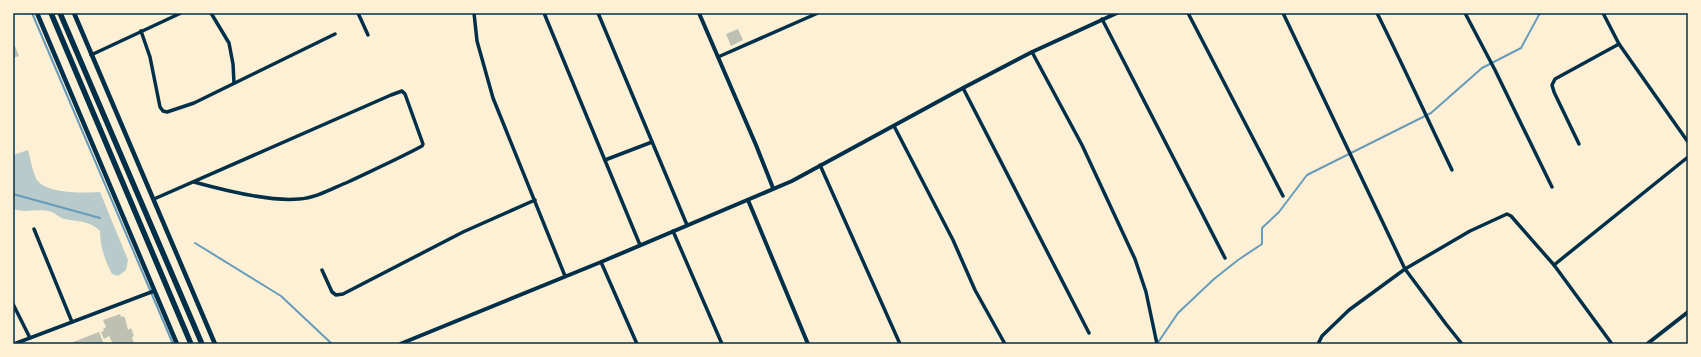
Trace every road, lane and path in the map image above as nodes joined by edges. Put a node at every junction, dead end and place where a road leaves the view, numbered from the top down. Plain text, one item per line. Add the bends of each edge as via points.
1 (37, 13) edge
2 (51, 13) edge
3 (60, 13) edge
4 (74, 13) edge
5 (181, 13) edge
6 (211, 13) edge
7 (358, 13) edge
8 (474, 13) edge
9 (544, 13) edge
10 (598, 13) edge
11 (699, 13) edge
12 (816, 13) edge
13 (1117, 13) edge
14 (1188, 13) edge
15 (1283, 13) edge
16 (1377, 13) edge
17 (1465, 13) edge
18 (1603, 13) edge
19 (1102, 19) junction
20 (141, 31) junction
21 (335, 34) dead end
22 (368, 35) dead end
23 (1619, 44) junction
24 (1032, 52) junction
25 (90, 55) junction
26 (718, 57) junction
27 (234, 83) junction
28 (964, 88) junction
29 (894, 126) junction
30 (652, 142) junction
31 (1688, 142) edge
32 (1579, 144) dead end
33 (1688, 157) edge
34 (605, 160) junction
35 (820, 165) junction
36 (1452, 170) dead end
37 (194, 182) junction
38 (1552, 187) dead end
39 (773, 188) junction
40 (1283, 196) dead end
41 (154, 199) junction
42 (535, 200) junction
43 (748, 200) junction
44 (687, 225) junction
45 (34, 229) dead end
46 (673, 231) junction
47 (640, 245) junction
48 (1225, 258) dead end
49 (601, 262) junction
50 (1554, 265) junction
51 (1405, 269) junction
52 (322, 270) dead end
53 (566, 276) junction
54 (154, 291) junction
55 (13, 304) edge
56 (1688, 312) edge
57 (72, 322) junction
58 (1089, 333) dead end
59 (30, 338) junction
60 (411, 342) edge
61 (14, 344) edge
62 (177, 344) edge
63 (191, 344) edge
64 (202, 344) edge
65 (216, 344) edge
66 (400, 344) edge
67 (637, 344) edge
68 (722, 344) edge
69 (808, 344) edge
70 (900, 344) edge
71 (1005, 344) edge
72 (1157, 344) edge
73 (1318, 344) edge
74 (1462, 344) edge
75 (1612, 344) edge
76 (1647, 344) edge

1 - 54 main road
2 - 63 highway
3 - 64 highway
4 - 25 main road
5 - 20 street
6 - 27 street via 229,43
7 - 22 street
8 - 42 street via 477,41 491,92
9 - 34 street
10 - 30 street
11 - 26 street
12 - 26 street
13 - 19 street
14 - 40 street
15 - 51 street
16 - 36 street
17 - 38 street
18 - 23 street
19 - 24 street
19 - 48 street
20 - 25 street
20 - 27 street via 163,111 194,103
21 - 27 street
23 - 31 street
23 - 32 street via 1555,79 1552,85
24 - 28 street
24 - 72 street via 1082,145 1135,259 1146,292
25 - 41 main road
26 - 39 street
28 - 29 street
28 - 58 street
29 - 35 street
29 - 71 street via 953,240 975,290
30 - 34 street
30 - 44 street
33 - 50 street
34 - 47 street
35 - 39 street via 792,181
35 - 70 street
37 - 37 street via 402,91 424,144 370,172 319,194 300,199 279,199 227,191
37 - 41 street
39 - 43 street
41 - 65 main road
42 - 52 street via 463,232 343,294 336,295 332,292
42 - 53 street
43 - 44 street
43 - 69 street
44 - 46 street
45 - 57 street
46 - 47 street
46 - 68 street
47 - 49 street
49 - 53 street
49 - 67 street
50 - 51 street via 1507,214
50 - 75 street
51 - 73 street via 1349,310 1322,336
51 - 74 street
53 - 60 street
54 - 57 street
54 - 62 main road
55 - 59 street
56 - 76 street
57 - 59 street
59 - 61 street
60 - 66 street

